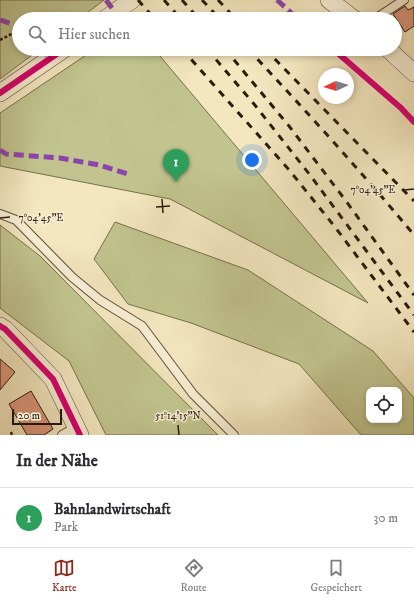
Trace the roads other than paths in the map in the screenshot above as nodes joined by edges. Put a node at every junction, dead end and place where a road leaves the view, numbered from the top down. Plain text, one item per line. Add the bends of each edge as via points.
1 (330, 0) edge
2 (404, 0) edge
3 (130, 2) edge
4 (115, 12) edge
5 (345, 12) edge
6 (386, 12) edge
7 (54, 56) edge
8 (396, 56) edge
9 (414, 73) edge
10 (0, 93) edge
11 (0, 214) edge
12 (0, 326) edge
13 (72, 432) edge
14 (234, 435) edge

1 - 5 street
2 - 6 lane
3 - 4 street
7 - 10 street
8 - 9 street
11 - 14 lane via 16,220 72,277 100,300 142,326 193,394
12 - 13 street via 54,379

